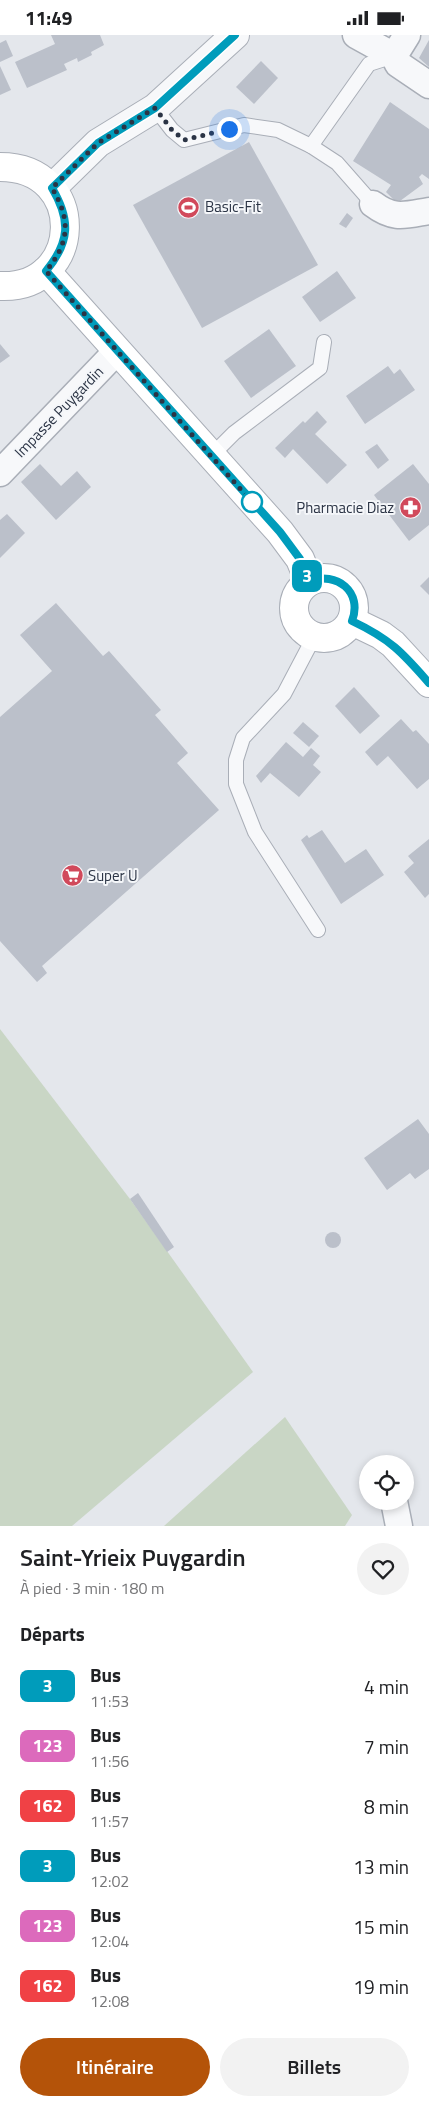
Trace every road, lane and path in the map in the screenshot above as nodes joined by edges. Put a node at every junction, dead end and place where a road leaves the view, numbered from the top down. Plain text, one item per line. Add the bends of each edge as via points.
1 (235, 35) edge
2 (356, 35) edge
3 (401, 45) edge
4 (429, 85) edge
5 (155, 108) junction
6 (312, 146) junction
7 (0, 167) edge
8 (52, 188) junction
9 (373, 204) joint
10 (429, 211) edge
11 (46, 271) junction
12 (0, 286) edge
13 (324, 342) dead end
14 (117, 351) junction
15 (211, 456) junction
16 (0, 473) edge
17 (309, 581) junction
18 (352, 621) junction
19 (314, 637) junction
20 (429, 683) edge
21 (318, 930) dead end
22 (396, 1510) edge
23 (399, 1526) edge

1 - 5 street
2 - 3 street
3 - 4 street via 398,64
3 - 6 lane via 369,64
5 - 6 lane via 184,140 244,125 278,130
5 - 8 street via 98,143
6 - 9 lane via 337,163
7 - 8 main road via 16,167 36,174
8 - 11 main road via 66,221 58,257
9 - 10 street via 385,213 397,216
11 - 12 main road via 12,287
11 - 14 main road
13 - 15 lane via 320,368 234,433
14 - 15 main road
14 - 16 street, Impasse Puygardin
15 - 17 main road via 290,545
17 - 18 main road via 329,577 346,587 355,605
17 - 19 main road via 301,587 294,606 299,625
18 - 19 main road via 334,637
18 - 20 main road via 393,644
19 - 21 lane via 284,694 243,738 236,760 236,784 255,833
22 - 23 street

